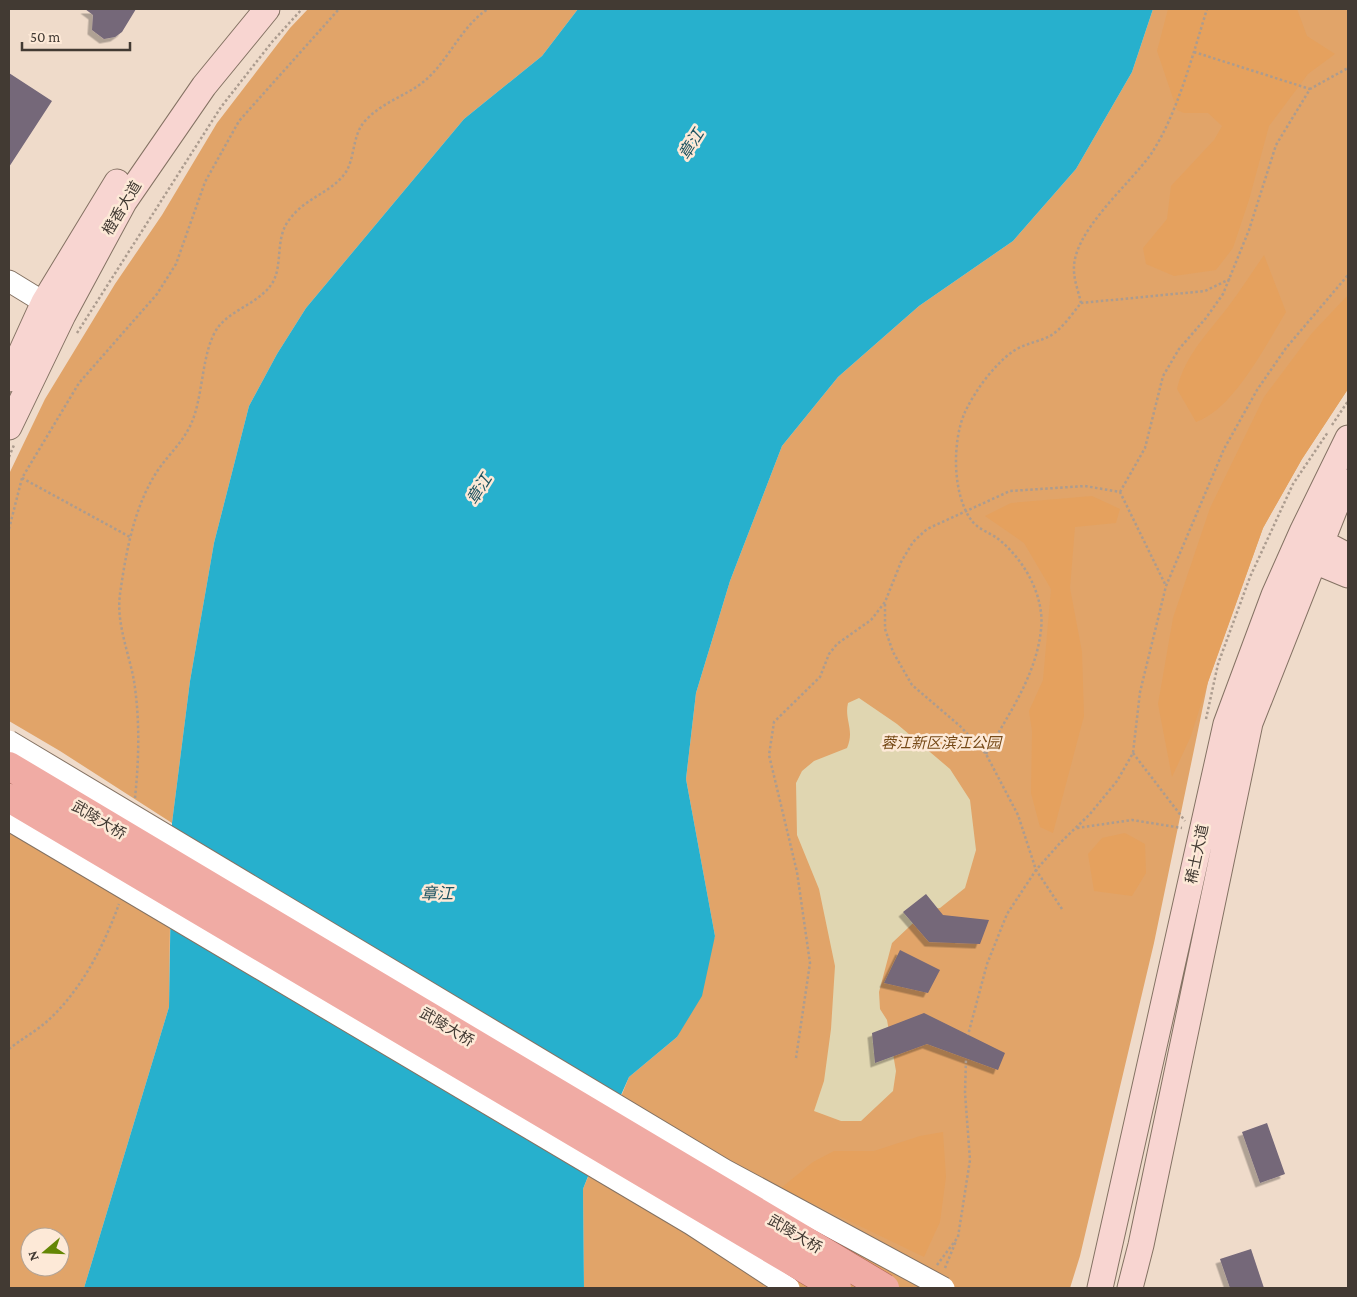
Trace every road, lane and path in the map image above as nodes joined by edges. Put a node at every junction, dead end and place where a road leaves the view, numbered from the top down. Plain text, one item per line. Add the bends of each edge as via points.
1 (244, 9) edge
2 (267, 9) edge
3 (302, 9) edge
4 (339, 9) edge
5 (488, 9) edge
6 (1207, 9) edge
7 (1194, 52) junction
8 (1348, 68) edge
9 (1310, 89) junction
10 (1348, 276) edge
11 (1230, 279) junction
12 (9, 282) edge
13 (1082, 303) junction
14 (53, 308) junction
15 (76, 335) dead end
16 (9, 379) edge
17 (13, 434) edge
18 (1348, 438) edge
19 (9, 457) edge
20 (22, 478) junction
21 (1348, 482) edge
22 (1120, 492) junction
23 (967, 512) junction
24 (9, 529) edge
25 (130, 537) junction
26 (1308, 547) junction
27 (1348, 556) edge
28 (1348, 576) edge
29 (1166, 586) junction
30 (885, 602) junction
31 (9, 741) edge
32 (1133, 753) junction
33 (986, 754) junction
34 (9, 766) edge
35 (9, 798) edge
36 (135, 800) dead end
37 (9, 820) edge
38 (1187, 824) dead end
39 (1076, 828) junction
40 (1186, 828) dead end
41 (1036, 870) junction
42 (121, 900) dead end
43 (1062, 909) dead end
44 (968, 1035) dead end
45 (9, 1049) edge
46 (796, 1058) dead end
47 (966, 1058) dead end
48 (958, 1237) junction
49 (936, 1266) dead end
50 (944, 1280) edge
51 (789, 1288) edge
52 (837, 1288) edge
53 (885, 1288) edge
54 (1100, 1288) edge
55 (1130, 1288) edge

1 - 14 main road, 橙香大道 via 190,77 110,194
2 - 14 main road, 橙香大道 via 204,86
3 - 15 path via 221,107
4 - 20 path via 239,121 205,182 176,264 157,294 79,383
5 - 25 path via 476,16 430,76 374,111 362,124 355,139 344,176 299,207 286,223 281,238 278,273 269,288 219,326 210,342 202,392 191,424 180,445 158,470
6 - 7 path
7 - 9 path
7 - 13 path via 1176,103 1151,154 1099,216 1081,243 1073,269
8 - 9 path
9 - 11 path via 1276,144
10 - 29 path via 1286,348 1257,390 1224,449
11 - 13 path via 1205,291
11 - 22 path via 1223,294 1163,376 1146,448
12 - 14 street
13 - 23 path via 1050,336 1012,352 986,379 966,412 957,437 956,460 957,480
14 - 16 main road, 橙香大道
14 - 17 main road, 橙香大道
17 - 19 path
18 - 26 main road, 稀土大道
20 - 24 path
20 - 25 path
21 - 26 main road, 稀土大道 via 1335,508
22 - 23 path via 1085,486 1010,491
22 - 29 path
23 - 30 path via 927,529 913,542
23 - 33 path via 973,522 1017,557 1037,592 1041,630 1024,690
25 - 36 path via 120,597 123,634 137,710 139,743
26 - 27 main road
26 - 28 main road
26 - 54 main road, 稀土大道 via 1274,594 1226,724
26 - 55 main road, 稀土大道 via 1250,723
29 - 32 path via 1140,692
30 - 33 path via 888,637 912,685 960,726
30 - 46 path via 871,620 837,644 828,654 820,677 774,722 769,754 797,872 810,963
31 - 50 street, bridge via 725,1170
32 - 38 path
32 - 39 path via 1117,781
33 - 41 path via 1018,815
34 - 53 main road, 武陵大桥, bridge
35 - 52 main road, 武陵大桥, bridge
37 - 51 street, bridge via 691,1224
39 - 40 path via 1132,820
39 - 41 path
41 - 43 path
41 - 44 path via 1007,914 987,964
42 - 45 path via 109,934 78,988 44,1024
47 - 48 path via 964,1093 970,1160
48 - 49 path
48 - 50 path

